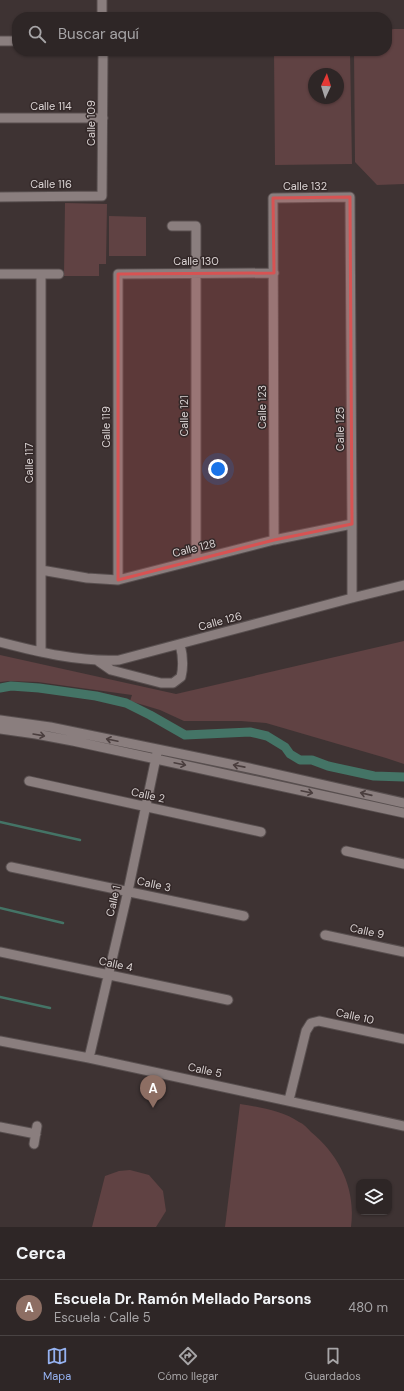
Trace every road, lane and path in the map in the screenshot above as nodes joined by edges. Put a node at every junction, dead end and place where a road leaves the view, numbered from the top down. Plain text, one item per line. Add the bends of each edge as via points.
1 (102, 0) edge
2 (102, 12) edge
3 (0, 41) edge
4 (12, 41) edge
5 (103, 56) edge
6 (0, 118) edge
7 (103, 118) junction
8 (102, 196) joint
9 (0, 197) edge
10 (172, 226) dead end
11 (350, 260) joint
12 (196, 273) junction
13 (274, 273) junction
14 (0, 274) edge
15 (41, 274) junction
16 (58, 274) dead end
17 (118, 274) joint
18 (352, 524) junction
19 (274, 540) junction
20 (196, 560) junction
21 (42, 570) junction
22 (118, 580) junction
23 (404, 585) edge
24 (352, 598) junction
25 (0, 642) edge
26 (180, 644) junction
27 (41, 652) junction
28 (98, 661) junction
29 (0, 720) edge
30 (0, 729) edge
31 (157, 754) junction
32 (29, 781) dead end
33 (404, 803) edge
34 (146, 807) junction
35 (404, 813) edge
36 (261, 832) dead end
37 (346, 851) dead end
38 (404, 864) edge
39 (11, 866) dead end
40 (128, 891) junction
41 (244, 916) dead end
42 (325, 935) dead end
43 (0, 952) edge
44 (404, 952) edge
45 (108, 975) junction
46 (228, 1000) dead end
47 (404, 1039) edge
48 (0, 1041) edge
49 (89, 1058) junction
50 (289, 1100) junction
51 (404, 1126) edge
52 (0, 1127) edge
53 (34, 1144) dead end

1 - 2 street
3 - 4 street
5 - 7 street, Calle 109
6 - 7 street, Calle 114
7 - 8 street, Calle 109
8 - 9 street, Calle 116
10 - 12 street, Calle 121 via 196,226
11 - 13 street, Calle 132 via 350,197 273,198
11 - 18 street, Calle 125
12 - 13 street, Calle 130
12 - 17 street, Calle 130
12 - 20 street, Calle 121
13 - 19 street, Calle 123
14 - 15 street
15 - 16 street
15 - 21 street, Calle 117
17 - 22 street, Calle 119
18 - 19 street, Calle 128
18 - 24 street, Calle 125
19 - 20 street, Calle 128
20 - 22 street, Calle 128
21 - 22 street, Calle 128
21 - 27 street, Calle 117
23 - 24 street, Calle 126
24 - 26 street, Calle 126
25 - 27 street, Calle 126
26 - 28 street, Calle 126 via 119,660
26 - 28 street via 183,668 181,677 173,682 161,683 111,670
27 - 28 street, Calle 126
31 -> 29 street via 50,727
30 -> 31 street
33 -> 31 street via 249,768
31 - 34 street, Calle 1
31 -> 35 street
32 - 34 street, Calle 2
34 - 36 street, Calle 2
34 - 40 street, Calle 1
37 - 38 street
39 - 40 street, Calle 3
40 - 41 street, Calle 3
40 - 45 street, Calle 1
42 - 44 street, Calle 9
43 - 45 street, Calle 4
45 - 46 street, Calle 4
45 - 49 street, Calle 1
47 - 50 street, Calle 10 via 319,1021 311,1023 306,1031
48 - 49 street, Calle 5
49 - 50 street, Calle 5
50 - 51 street, Calle 5
52 - 53 street via 37,1130

